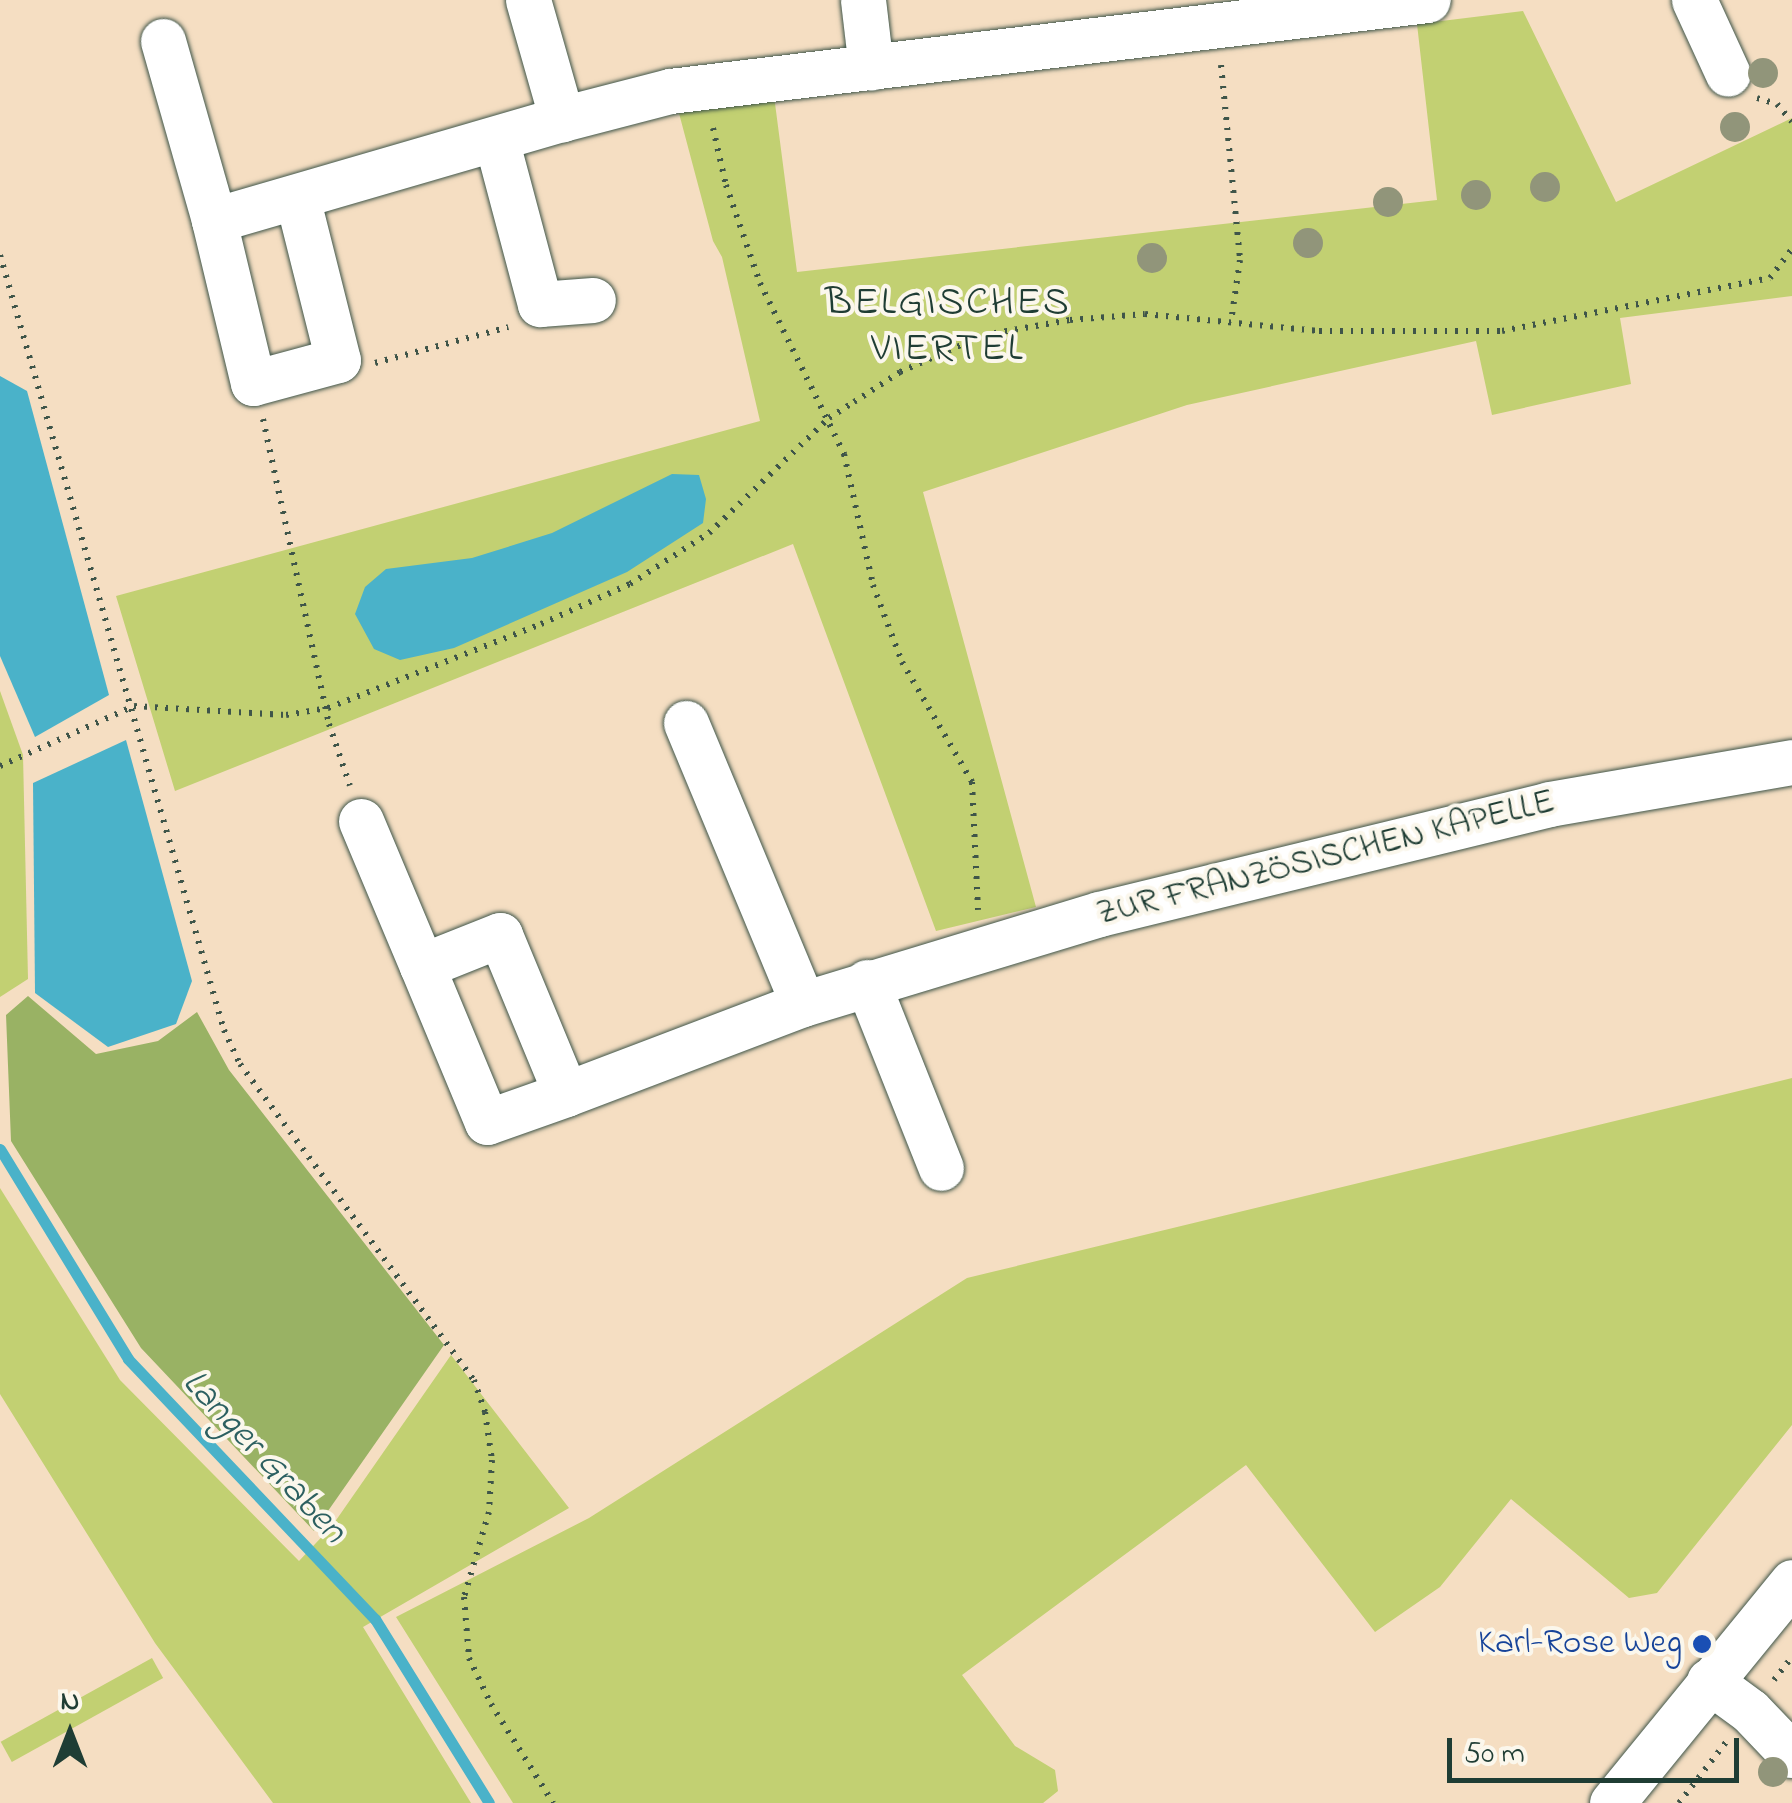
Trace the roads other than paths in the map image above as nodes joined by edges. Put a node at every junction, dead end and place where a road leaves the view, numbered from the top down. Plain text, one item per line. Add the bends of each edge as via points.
1 (528, 0) edge
2 (862, 0) edge
3 (1428, 0) edge
4 (1694, 0) edge
5 (1163, 16) edge
6 (1234, 16) edge
7 (163, 40) dead end
8 (871, 68) junction
9 (1728, 74) dead end
10 (562, 119) junction
11 (496, 139) junction
12 (296, 197) junction
13 (214, 220) junction
14 (593, 300) dead end
15 (686, 724) dead end
16 (1792, 762) edge
17 (361, 820) road end
18 (422, 966) junction
19 (867, 982) junction
20 (802, 1004) junction
21 (566, 1094) junction
22 (942, 1168) dead end
23 (1792, 1582) edge
24 (1710, 1680) junction
25 (1792, 1755) edge
26 (1612, 1803) edge

1 - 10 street
2 - 8 street
3 - 6 street
4 - 9 street
5 - 6 street
5 - 8 street
7 - 13 street
8 - 10 street via 704,88
10 - 11 street
11 - 12 street
11 - 14 street via 528,314
12 - 13 street
12 - 13 street via 338,360 253,383
15 - 20 street
16 - 19 street, ZUR FRANZÖSISCHEN KAPELLE via 1550,804 986,944
17 - 18 street, ZUR FRANZÖSISCHEN KAPELLE
18 - 21 street, ZUR FRANZÖSISCHEN KAPELLE via 487,1122
18 - 21 street via 500,935
19 - 20 street, ZUR FRANZÖSISCHEN KAPELLE
19 - 22 street
20 - 21 street, ZUR FRANZÖSISCHEN KAPELLE
23 - 24 street
24 - 25 street
24 - 26 street

